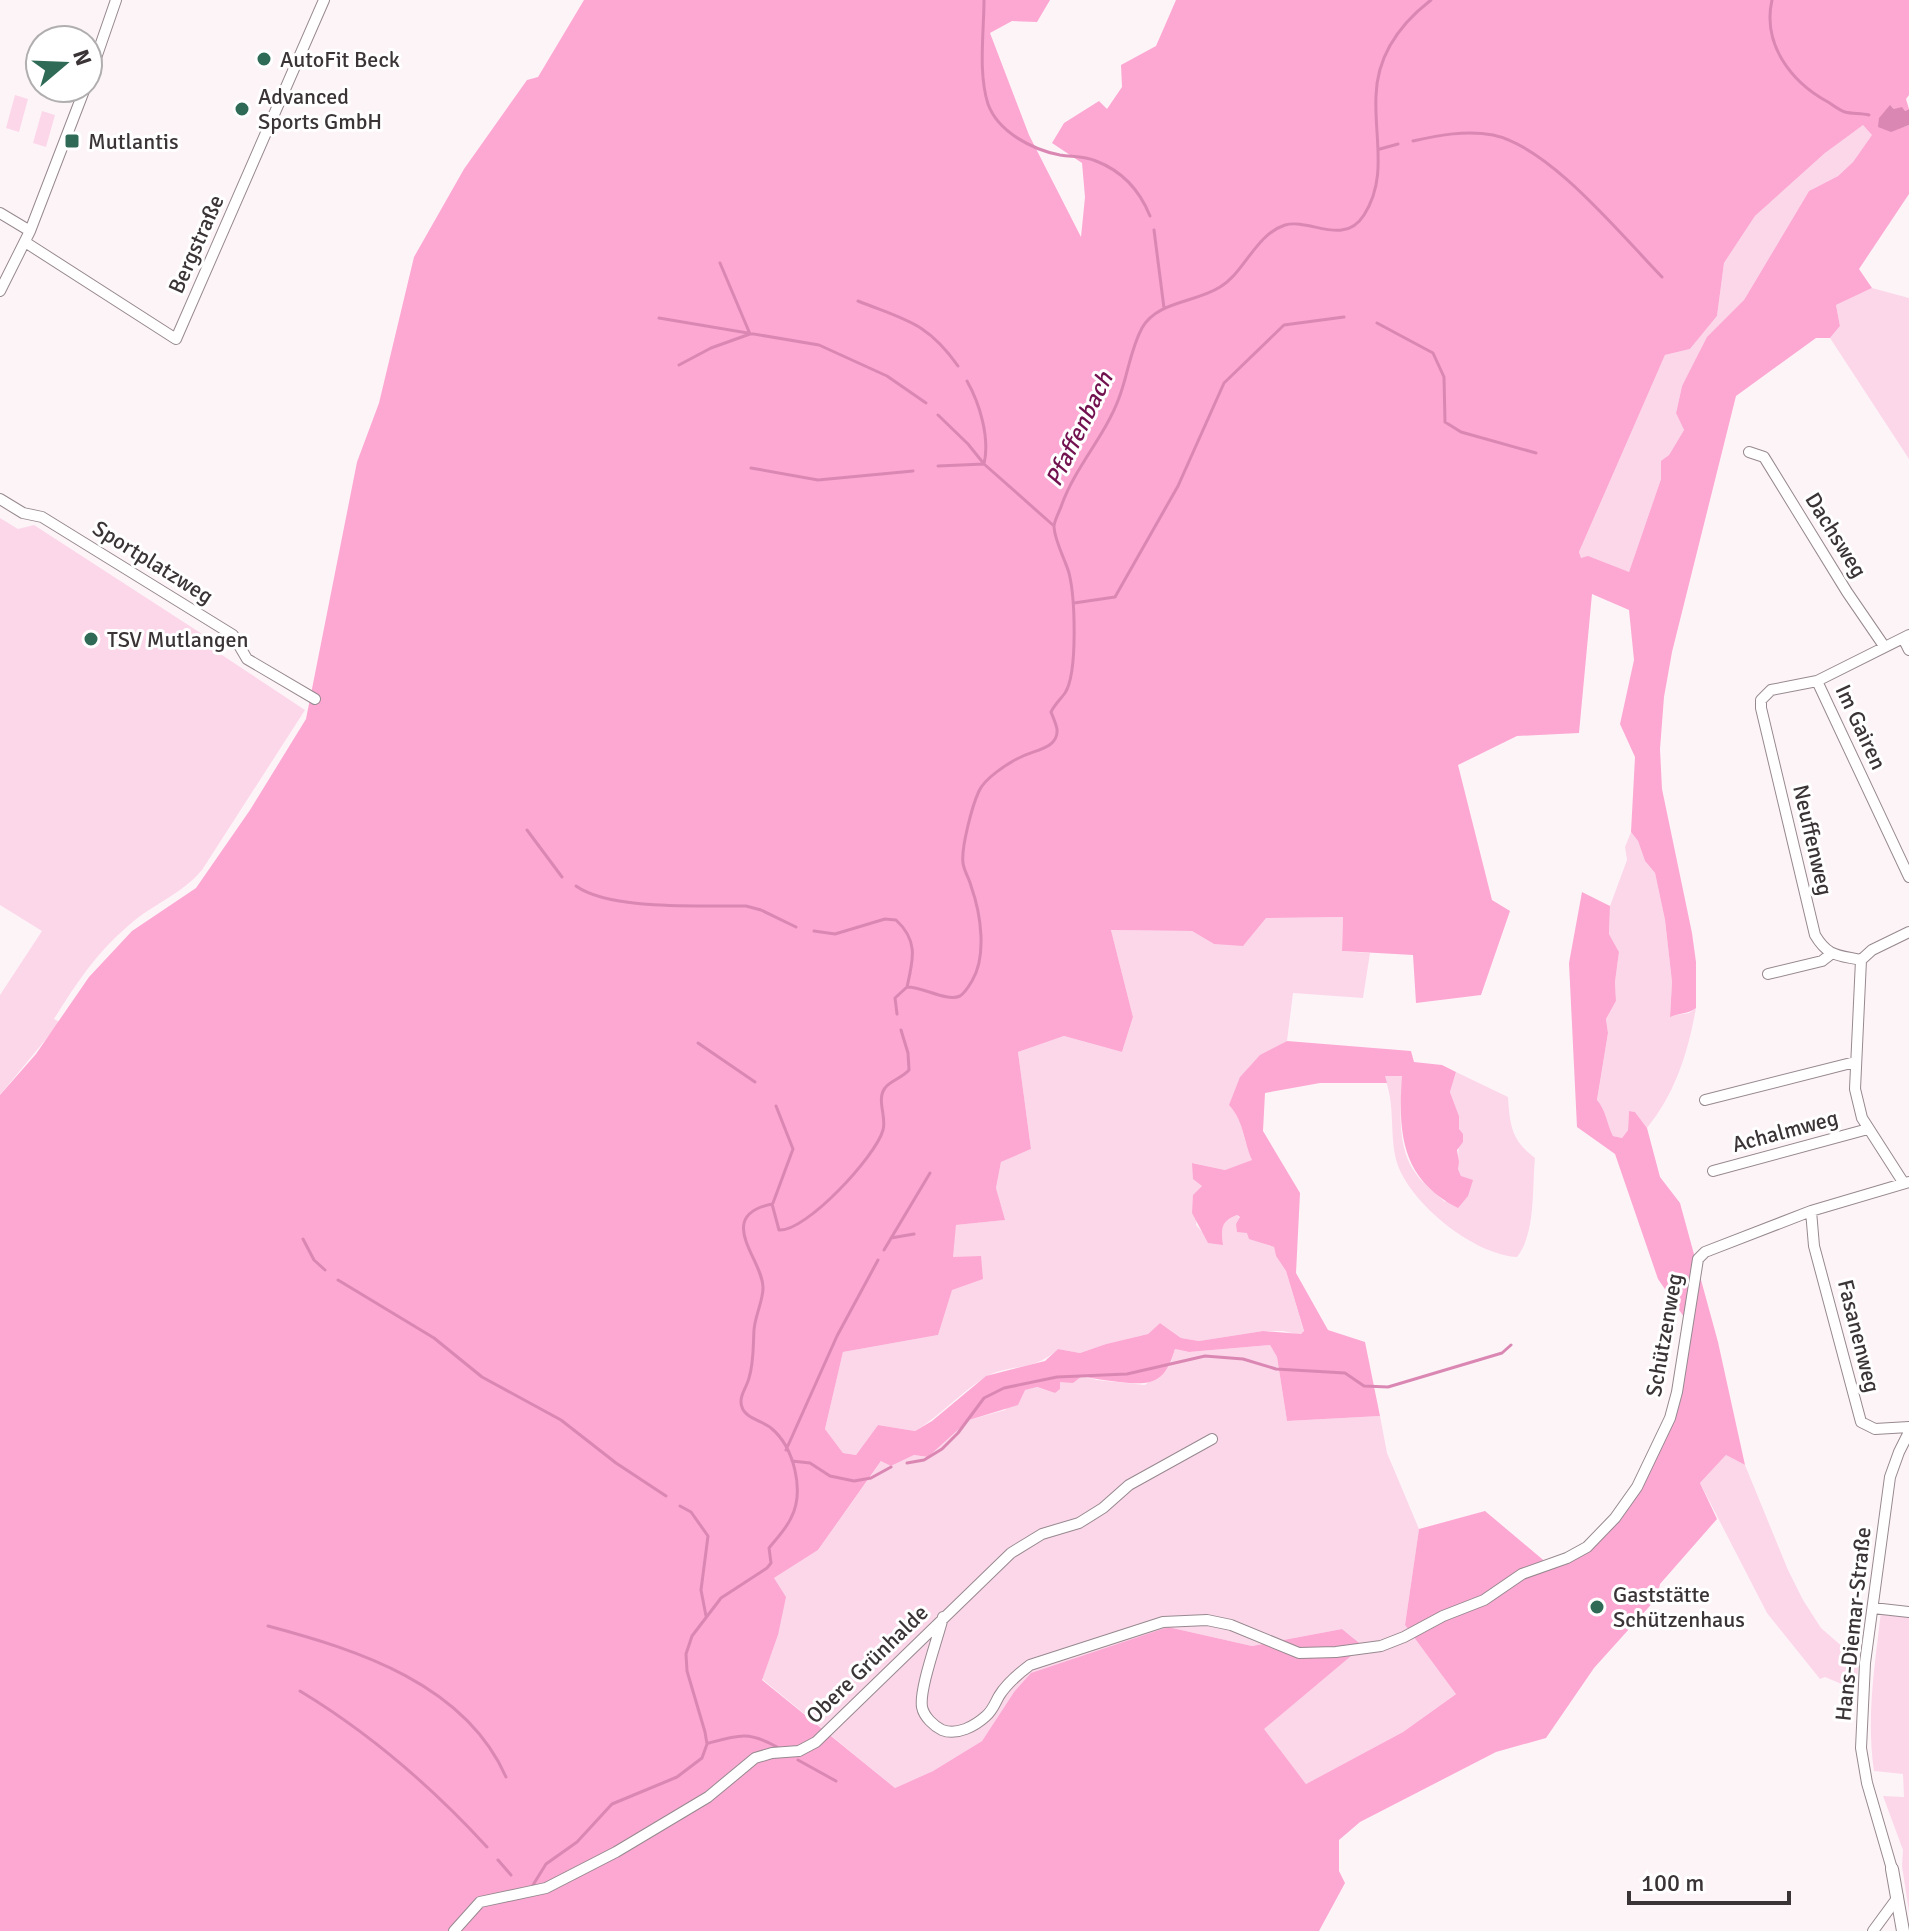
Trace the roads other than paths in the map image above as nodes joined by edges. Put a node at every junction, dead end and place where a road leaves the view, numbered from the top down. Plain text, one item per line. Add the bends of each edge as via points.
1 (116, 0) edge
2 (324, 0) edge
3 (104, 35) edge
4 (79, 104) edge
5 (0, 213) edge
6 (30, 231) junction
7 (25, 242) junction
8 (0, 291) edge
9 (1749, 452) dead end
10 (0, 499) edge
11 (1906, 636) edge
12 (1884, 646) junction
13 (1909, 650) edge
14 (1817, 681) junction
15 (315, 699) dead end
16 (1909, 877) edge
17 (1909, 932) edge
18 (1831, 954) junction
19 (1861, 960) junction
20 (1768, 974) dead end
21 (1855, 1062) junction
22 (1705, 1100) dead end
23 (1868, 1129) junction
24 (1713, 1171) dead end
25 (1906, 1182) edge
26 (1811, 1211) junction
27 (1909, 1430) edge
28 (1212, 1439) dead end
29 (1873, 1608) junction
30 (1909, 1612) edge
31 (943, 1617) junction
32 (1892, 1869) joint
33 (1898, 1897) junction
34 (454, 1931) edge
35 (1873, 1931) edge
36 (1903, 1931) edge

1 - 3 street
2 - 7 street, Bergstraße via 176,339
4 - 6 street
5 - 6 street
6 - 7 street
7 - 8 street
9 - 12 street, Dachsweg via 1764,457
10 - 15 street, Sportplatzweg via 42,517 233,635 247,659
11 - 12 street
11 - 13 street
12 - 14 street
14 - 16 street, Im Gairen
14 - 18 street, Neuffenweg via 1771,690 1761,700 1815,935
17 - 19 street
18 - 19 street
18 - 20 street
19 - 21 street, Achalmweg
21 - 22 street
21 - 23 street, Achalmweg via 1855,1089
23 - 24 street, Achalmweg
23 - 25 street, Achalmweg
25 - 26 street, Schützenweg
26 - 27 street, Fasanenweg via 1814,1246 1861,1422 1875,1429
26 - 31 street, Schützenweg via 1698,1259 1677,1392 1637,1487 1587,1547 1522,1574 1484,1600 1381,1646 1336,1652 1299,1653 1207,1620 1163,1622 1030,1665 1014,1677 984,1718 949,1733 932,1724 922,1708
27 - 29 street, Hans-Diemar-Straße via 1890,1477
28 - 31 street, Obere Grünhalde via 1129,1485 1079,1523 1042,1534 1011,1553
29 - 30 street
29 - 32 street, Hans-Diemar-Straße via 1861,1748
31 - 34 street, Obere Grünhalde via 816,1742 799,1751 755,1758 708,1797 616,1852 546,1888 480,1902
32 - 33 street
33 - 35 street
33 - 36 street

